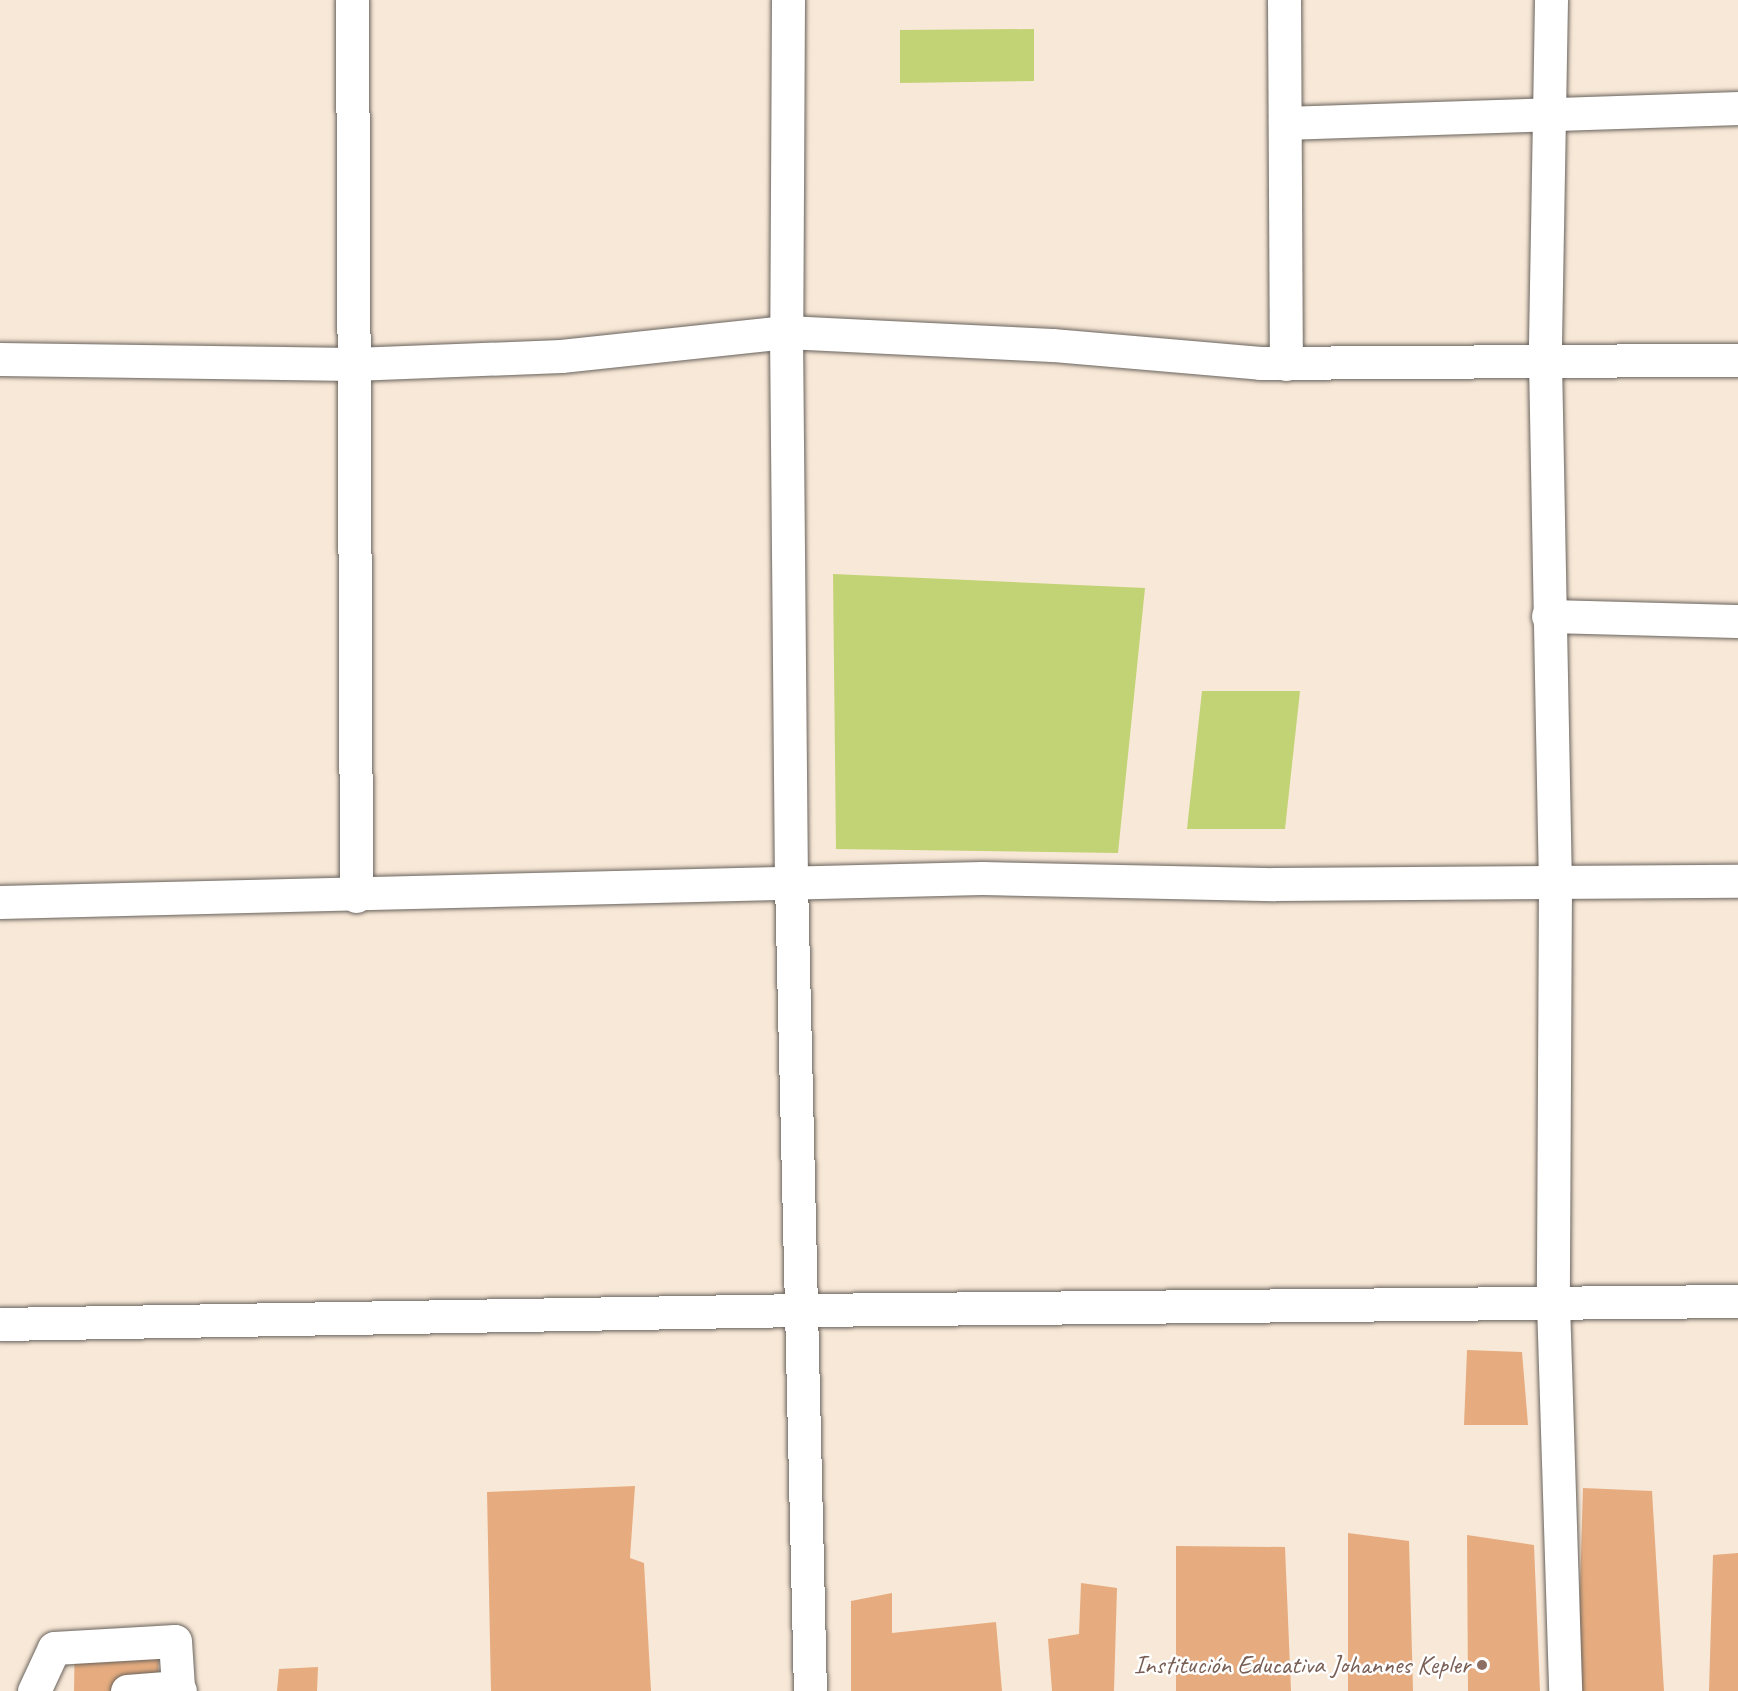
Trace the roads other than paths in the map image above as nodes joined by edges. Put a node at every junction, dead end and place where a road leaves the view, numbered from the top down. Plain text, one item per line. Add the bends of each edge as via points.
1 (352, 0) edge
2 (788, 0) edge
3 (1284, 0) edge
4 (1551, 0) edge
5 (1738, 108) edge
6 (1551, 112) junction
7 (1285, 123) junction
8 (786, 332) junction
9 (0, 359) edge
10 (1738, 360) edge
11 (1545, 361) junction
12 (353, 364) junction
13 (1286, 364) junction
14 (1548, 616) junction
15 (1738, 621) edge
16 (791, 881) junction
17 (1738, 881) edge
18 (1555, 885) junction
19 (356, 896) junction
20 (0, 902) edge
21 (1738, 1301) edge
22 (1553, 1303) junction
23 (801, 1310) junction
24 (0, 1324) edge
25 (179, 1689) edge
26 (34, 1691) edge
27 (128, 1691) edge
28 (810, 1691) edge
29 (1565, 1691) edge

1 - 12 street
2 - 8 street
3 - 7 street
4 - 6 street
5 - 6 street
6 - 7 street
6 - 11 street
7 - 13 street
8 - 12 street via 561,356
8 - 13 street via 1052,345
8 - 16 street
9 - 12 street
10 - 11 street
11 - 13 street
11 - 14 street
12 - 19 street
14 - 15 street
14 - 18 street
16 - 18 street via 982,878
16 - 19 street
16 - 23 street
17 - 18 street
18 - 22 street
19 - 20 street
21 - 22 street
22 - 23 street
22 - 29 street
23 - 24 street
23 - 28 street
25 - 26 street via 175,1641 54,1648
25 - 27 street

